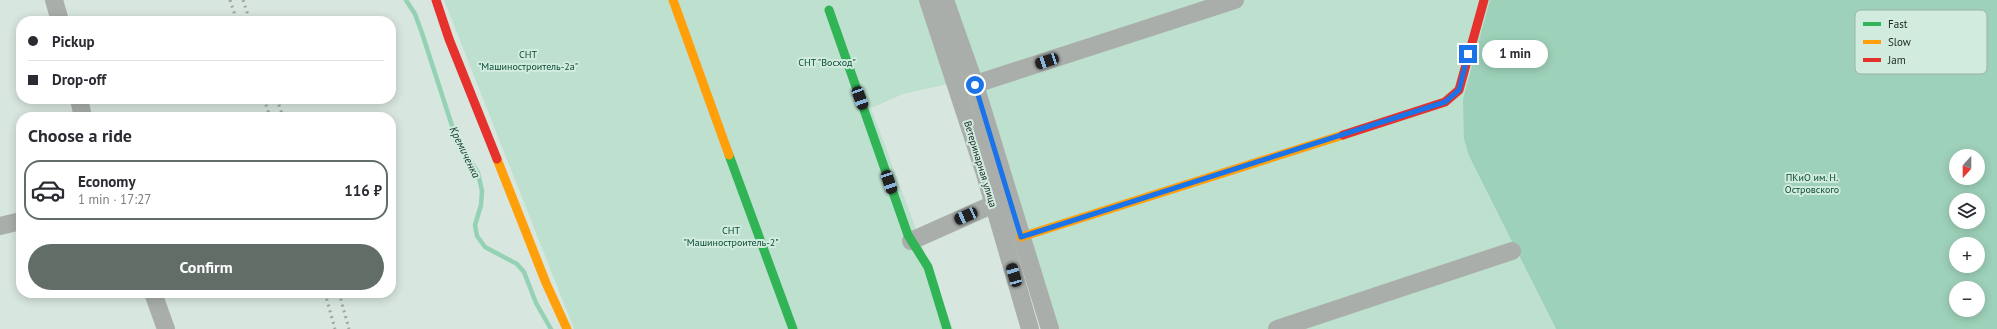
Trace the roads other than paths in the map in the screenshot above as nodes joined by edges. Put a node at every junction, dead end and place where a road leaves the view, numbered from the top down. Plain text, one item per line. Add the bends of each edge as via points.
1 (54, 0) edge
2 (436, 0) edge
3 (673, 0) edge
4 (928, 0) edge
5 (945, 0) edge
6 (1235, 0) edge
7 (1484, 0) edge
8 (829, 10) dead end
9 (59, 16) edge
10 (966, 87) junction
11 (994, 204) junction
12 (16, 222) edge
13 (0, 226) edge
14 (1021, 237) junction
15 (911, 241) junction
16 (1512, 251) dead end
17 (155, 298) edge
18 (166, 329) edge
19 (567, 329) edge
20 (793, 329) edge
21 (947, 329) edge
22 (1030, 329) edge
23 (1050, 329) edge
24 (1277, 329) edge

1 - 9 street
2 - 19 street via 449,39 546,283
3 - 20 street
4 - 10 street, Ветеринарная улица
5 - 10 street
6 - 10 street
7 - 14 street via 1459,90 1445,102
8 - 15 street
10 - 11 street, Ветеринарная улица
10 - 14 street
11 - 15 street
11 - 22 street, Ветеринарная улица
12 - 13 street
14 - 23 street
15 - 21 street via 928,267
16 - 24 street
17 - 18 street

